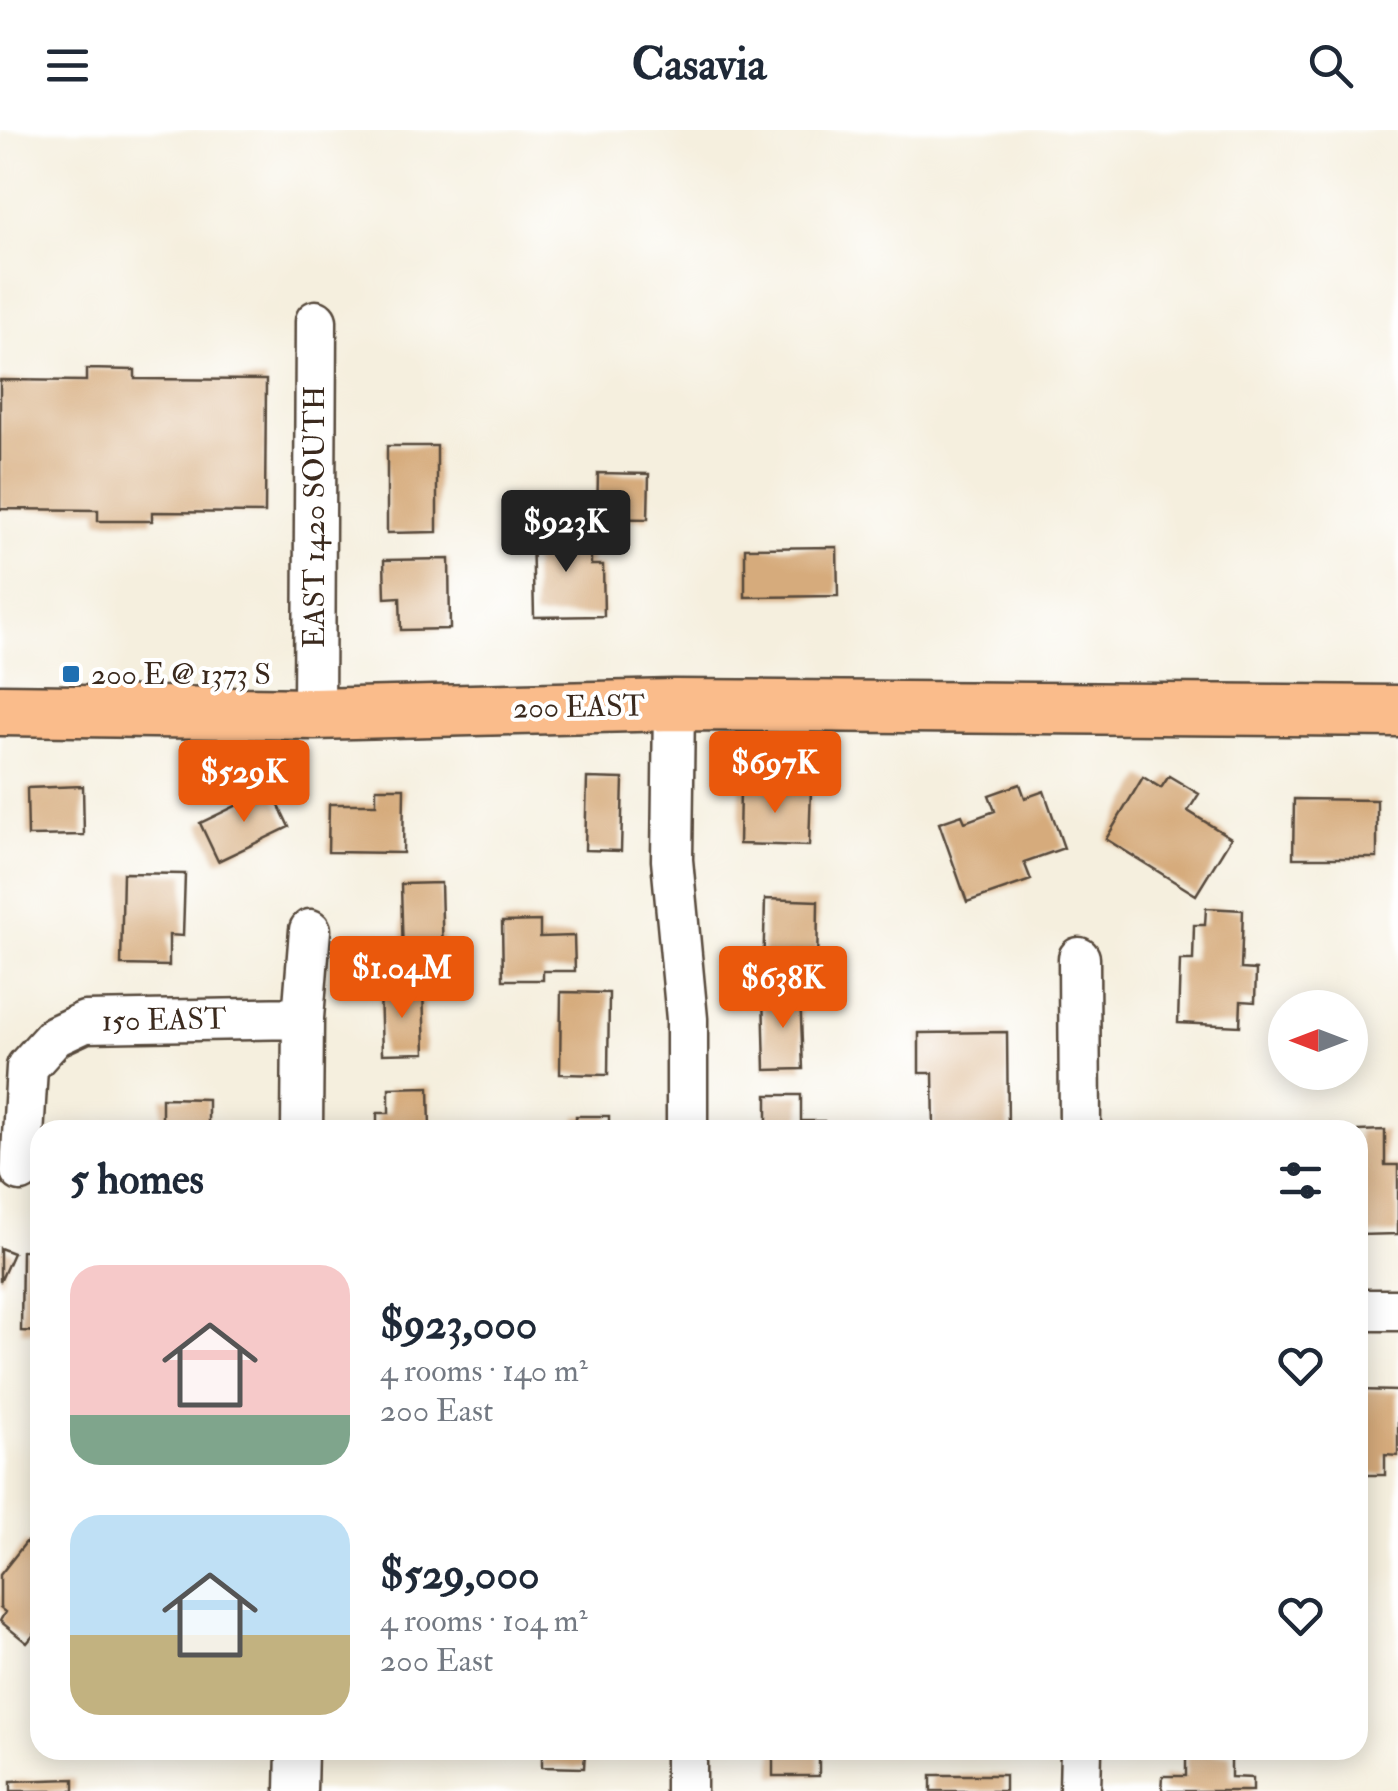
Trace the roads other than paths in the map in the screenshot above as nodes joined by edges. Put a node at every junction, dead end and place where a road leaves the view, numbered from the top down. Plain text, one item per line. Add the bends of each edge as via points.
1 (316, 320) dead end
2 (674, 705) junction
3 (0, 710) edge
4 (1398, 711) edge
5 (314, 714) junction
6 (310, 930) dead end
7 (1079, 958) dead end
8 (302, 1018) junction
9 (302, 1120) edge
10 (687, 1120) edge
11 (1080, 1120) edge
12 (20, 1172) dead end
13 (1368, 1310) edge
14 (1398, 1310) edge
15 (297, 1760) edge
16 (686, 1760) edge
17 (1081, 1760) edge
18 (296, 1791) edge
19 (686, 1791) edge
20 (1080, 1791) edge

1 - 5 street, EAST 1420 SOUTH
2 - 4 main road, 200 EAST
2 - 5 main road, 200 EAST
2 - 10 street via 672,860 687,1019
3 - 5 main road, 200 EAST
6 - 8 street
7 - 11 street
8 - 9 street
8 - 12 street, 150 EAST via 85,1022 54,1036 26,1067
13 - 14 street
15 - 18 street
16 - 19 street
17 - 20 street

